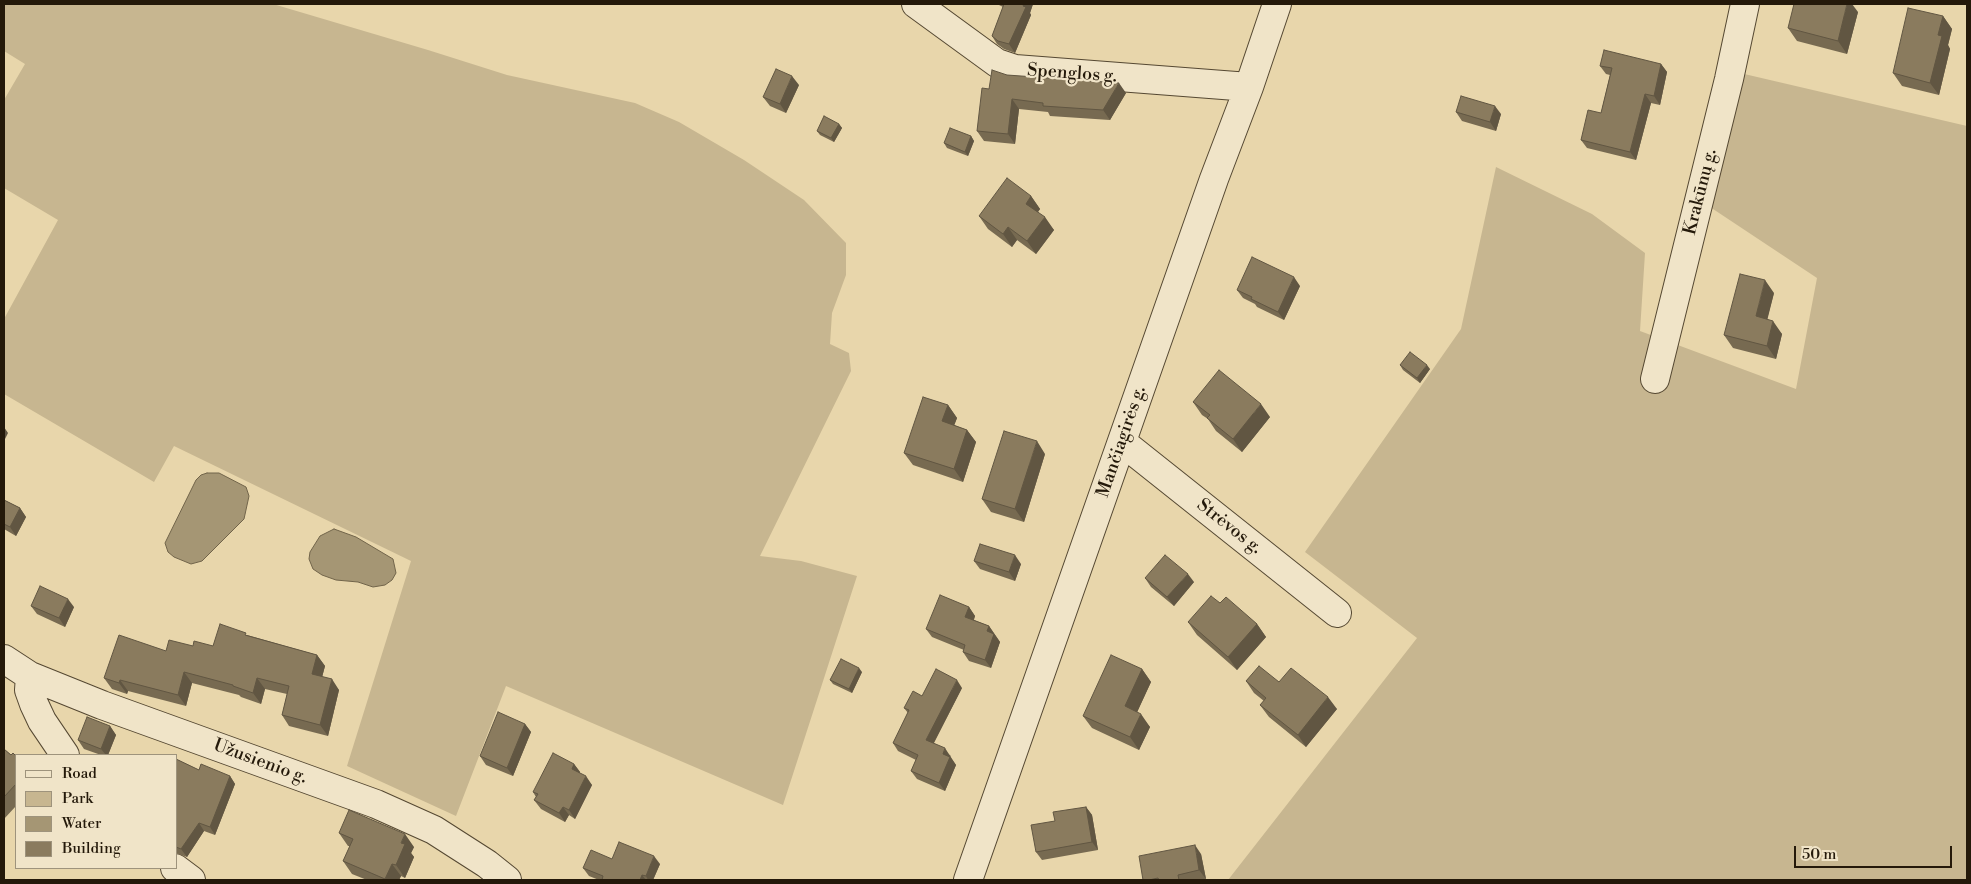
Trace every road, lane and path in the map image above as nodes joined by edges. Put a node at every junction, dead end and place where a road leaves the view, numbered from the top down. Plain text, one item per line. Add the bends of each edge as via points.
1 (916, 4) edge
2 (1277, 4) edge
3 (1745, 4) edge
4 (1249, 87) junction
5 (1655, 379) dead end
6 (1122, 442) junction
7 (1337, 613) dead end
8 (4, 659) edge
9 (30, 676) junction
10 (64, 754) edge
11 (176, 869) edge
12 (191, 880) edge
13 (507, 880) edge
14 (968, 880) edge

1 - 4 street, Spenglos g. via 997,63 1016,69
2 - 4 street, Mančiagirės g.
3 - 5 street, Krakūnų g.
4 - 6 street, Mančiagirės g.
6 - 7 street, Strėvos g.
6 - 14 street, Mančiagirės g.
8 - 9 street, Užusienio g.
9 - 10 street via 29,690 34,704
9 - 13 street, Užusienio g. via 376,804 434,830
11 - 12 street

